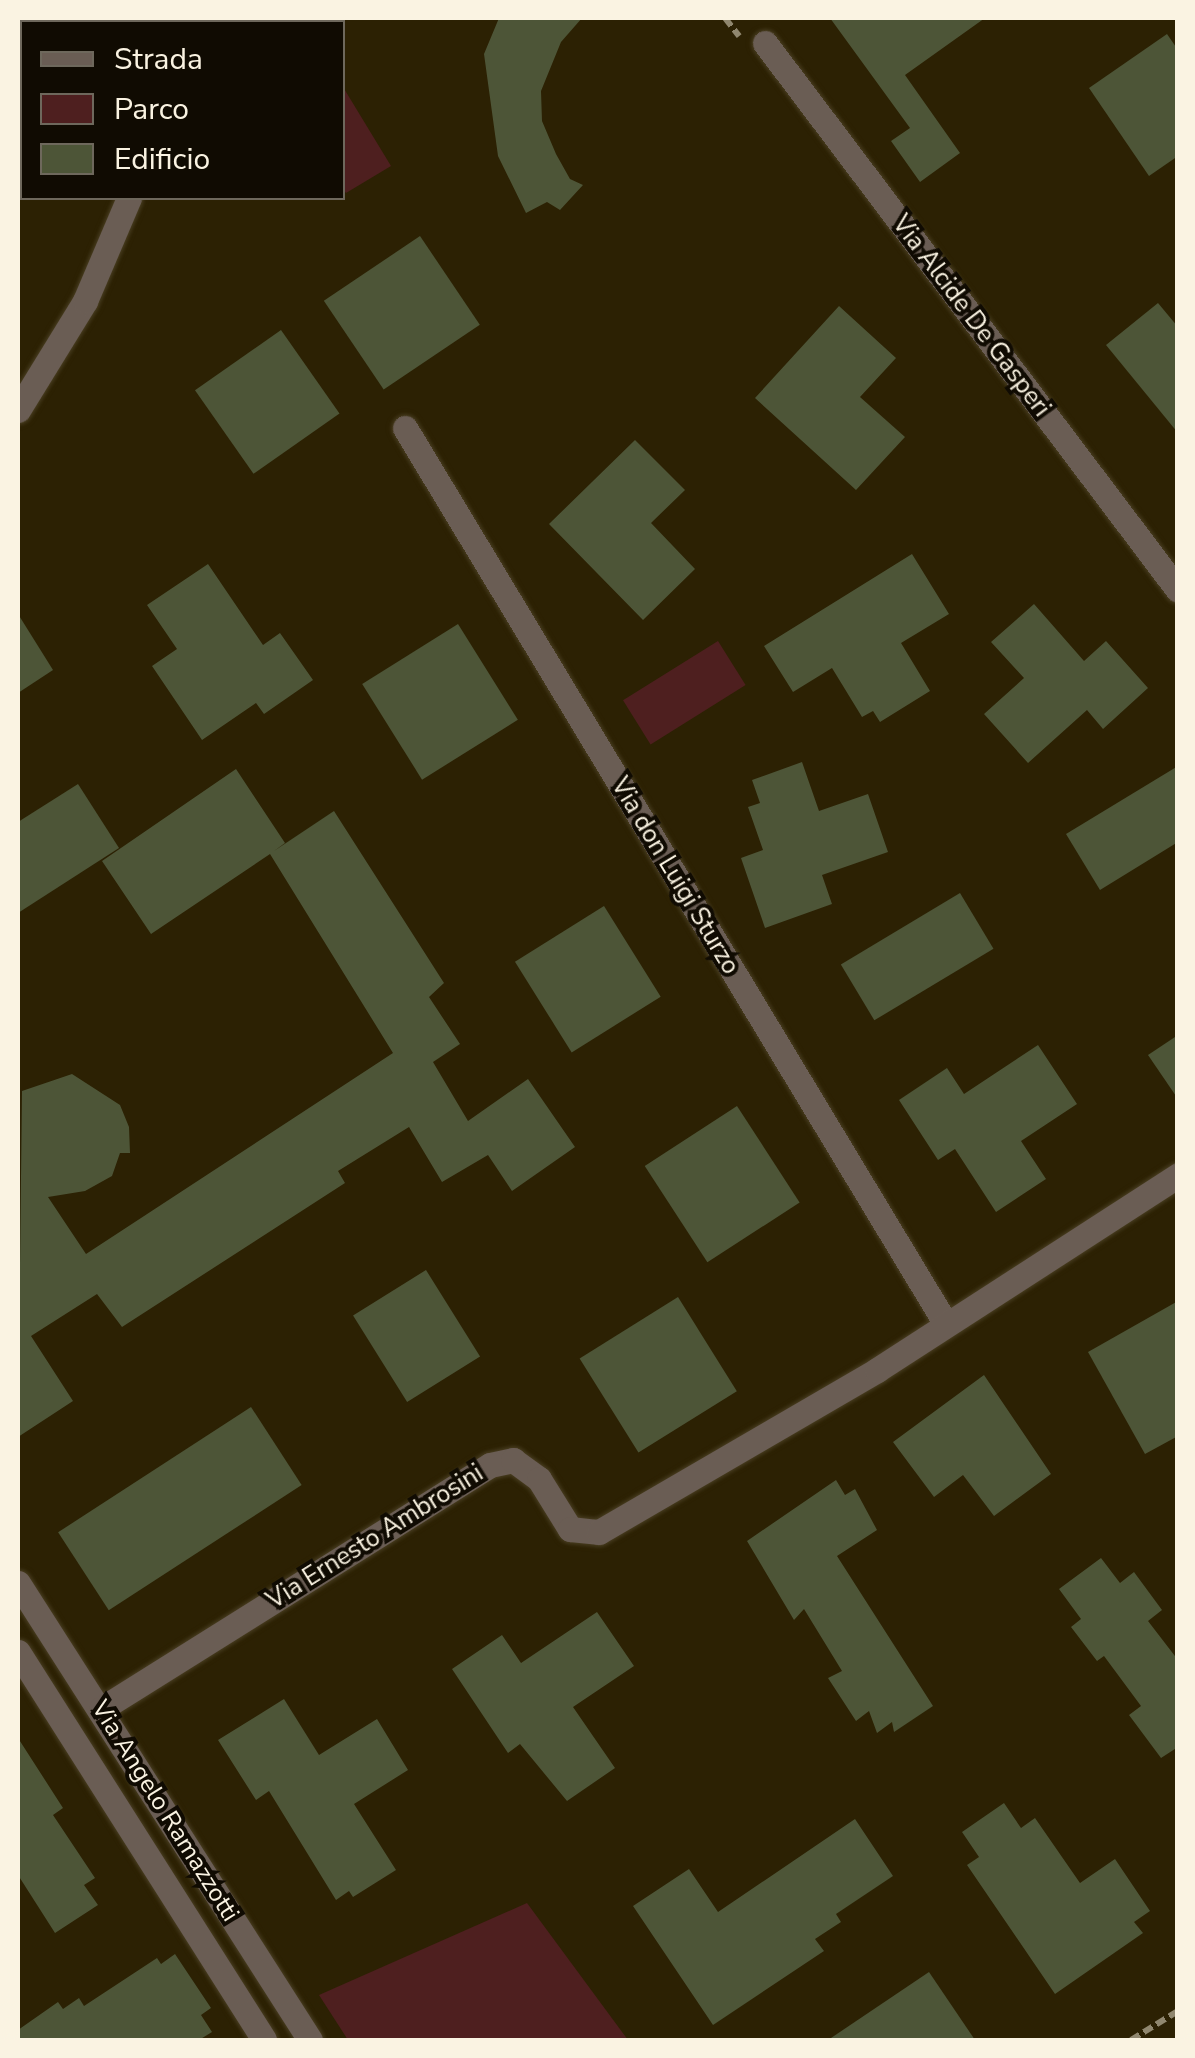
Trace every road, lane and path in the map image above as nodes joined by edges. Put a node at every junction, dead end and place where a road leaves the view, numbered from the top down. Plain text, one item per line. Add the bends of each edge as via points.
1 (765, 42) dead end
2 (128, 200) edge
3 (18, 410) edge
4 (405, 428) dead end
5 (1178, 590) edge
6 (1178, 1175) edge
7 (946, 1324) junction
8 (18, 1583) edge
9 (18, 1652) edge
10 (101, 1710) junction
11 (1178, 2011) edge
12 (264, 2040) edge
13 (310, 2040) edge
14 (1131, 2040) edge

1 - 5 street, Via Alcide De Gasperi
2 - 3 street via 85,301
4 - 7 street, Via don Luigi Sturzo
6 - 7 street
7 - 10 street, Via Ernesto Ambrosini via 600,1532 570,1528 539,1479 514,1460 490,1465
8 - 10 street, Via Angelo Ramazzotti
9 - 12 street, Via Angelo Ramazzotti
10 - 13 street, Via Angelo Ramazzotti
11 - 14 path

